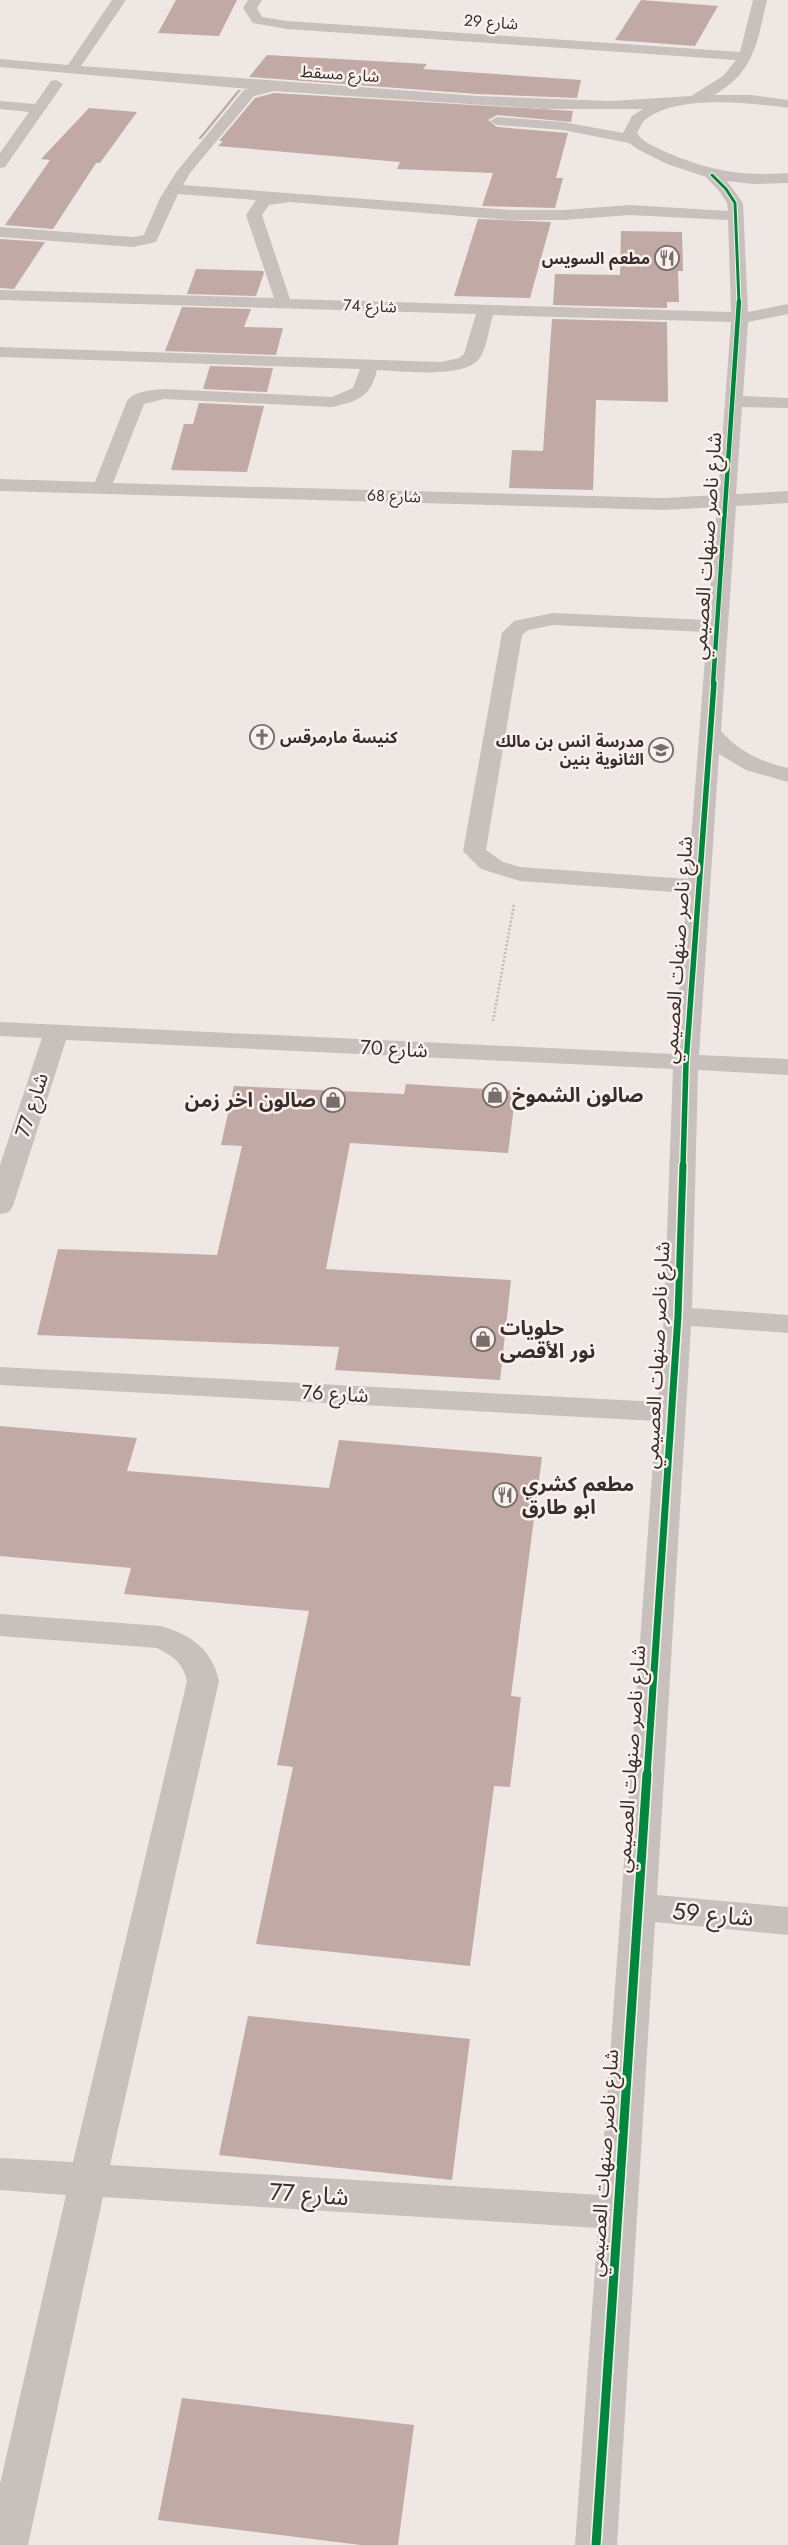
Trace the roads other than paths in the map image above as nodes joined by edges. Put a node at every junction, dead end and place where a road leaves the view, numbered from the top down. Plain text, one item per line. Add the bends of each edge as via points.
1 (119, 0) edge
2 (255, 0) edge
3 (760, 0) edge
4 (0, 63) edge
5 (748, 63) junction
6 (72, 70) junction
7 (37, 82) dead end
8 (56, 84) junction
9 (74, 86) dead end
10 (271, 87) junction
11 (768, 88) dead end
12 (225, 100) dead end
13 (244, 102) junction
14 (684, 102) junction
15 (788, 102) edge
16 (263, 103) dead end
17 (0, 105) edge
18 (39, 109) junction
19 (486, 120) dead end
20 (632, 139) junction
21 (0, 164) edge
22 (712, 175) junction
23 (784, 178) edge
24 (173, 189) junction
25 (290, 198) junction
26 (736, 210) junction
27 (0, 232) edge
28 (0, 295) edge
29 (284, 304) junction
30 (788, 309) edge
31 (486, 310) junction
32 (740, 317) junction
33 (0, 352) edge
34 (370, 364) junction
35 (734, 401) junction
36 (788, 404) edge
37 (0, 485) edge
38 (102, 488) junction
39 (788, 497) edge
40 (727, 501) junction
41 (718, 626) junction
42 (710, 732) junction
43 (788, 775) edge
44 (699, 887) junction
45 (0, 1030) edge
46 (56, 1032) junction
47 (686, 1063) junction
48 (788, 1067) edge
49 (0, 1206) edge
50 (678, 1316) junction
51 (788, 1324) edge
52 (0, 1376) edge
53 (670, 1412) junction
54 (0, 1625) edge
55 (637, 1907) junction
56 (788, 1921) edge
57 (0, 2174) edge
58 (88, 2180) junction
59 (618, 2213) junction
60 (7, 2545) edge
61 (596, 2545) edge

1 - 6 street
2 - 5 street, شارع 29 via 250,8 258,20 287,25
3 - 5 street
4 - 6 street, شارع مسقط
5 - 14 street via 727,80
6 - 10 street, شارع مسقط via 195,87
7 - 8 street
8 - 9 street
8 - 18 street
10 - 13 street via 249,92
10 - 14 street, شارع مسقط via 578,106
11 - 15 street
12 - 13 street
13 - 16 street
13 - 24 street
14 - 15 street via 731,98
14 - 20 street via 652,110 635,121 631,127
17 - 18 street
18 - 21 street via 15,131
19 - 20 street via 563,126
20 - 22 street via 687,168
22 - 23 street via 736,179
22 - 26 street via 726,189
23 - 26 street via 755,190
24 - 25 street
24 - 27 street via 153,237 146,241
25 - 26 street via 511,215
25 - 29 street via 265,201 254,215
26 - 32 street, شارع ناصر صنهات العصيمي
28 - 29 street, شارع 74
29 - 31 street, شارع 74
30 - 32 street, شارع 74
31 - 32 street, شارع 74
31 - 34 street via 472,356 465,362 441,367
32 - 35 street, شارع ناصر صنهات العصيمي
33 - 34 street
34 - 38 street via 364,388 358,394 332,402 164,394 136,401
35 - 36 street
35 - 40 street, شارع ناصر صنهات العصيمي
37 - 38 street, شارع 68
38 - 40 street, شارع 68 via 663,504
39 - 40 street, شارع 68
40 - 41 street, شارع ناصر صنهات العصيمي
41 - 42 street, شارع ناصر صنهات العصيمي
41 - 44 street via 553,619 521,625 512,633 474,851 483,862 520,874
42 - 43 street via 723,749 755,767
42 - 44 street, شارع ناصر صنهات العصيمي
44 - 47 street, شارع ناصر صنهات العصيمي
45 - 46 street, شارع 70
46 - 47 street, شارع 70
46 - 49 street, شارع 77
47 - 48 street, شارع 70
47 - 50 street, شارع ناصر صنهات العصيمي
50 - 51 street
50 - 53 street, شارع ناصر صنهات العصيمي
52 - 53 street, شارع 76
53 - 55 street, شارع ناصر صنهات العصيمي
54 - 58 street via 162,1637 192,1654 201,1667 203,1681
55 - 56 street, شارع 59
55 - 59 street, شارع ناصر صنهات العصيمي
57 - 58 street, شارع 77
58 - 59 street, شارع 77
58 - 60 street
59 - 61 street, شارع ناصر صنهات العصيمي

